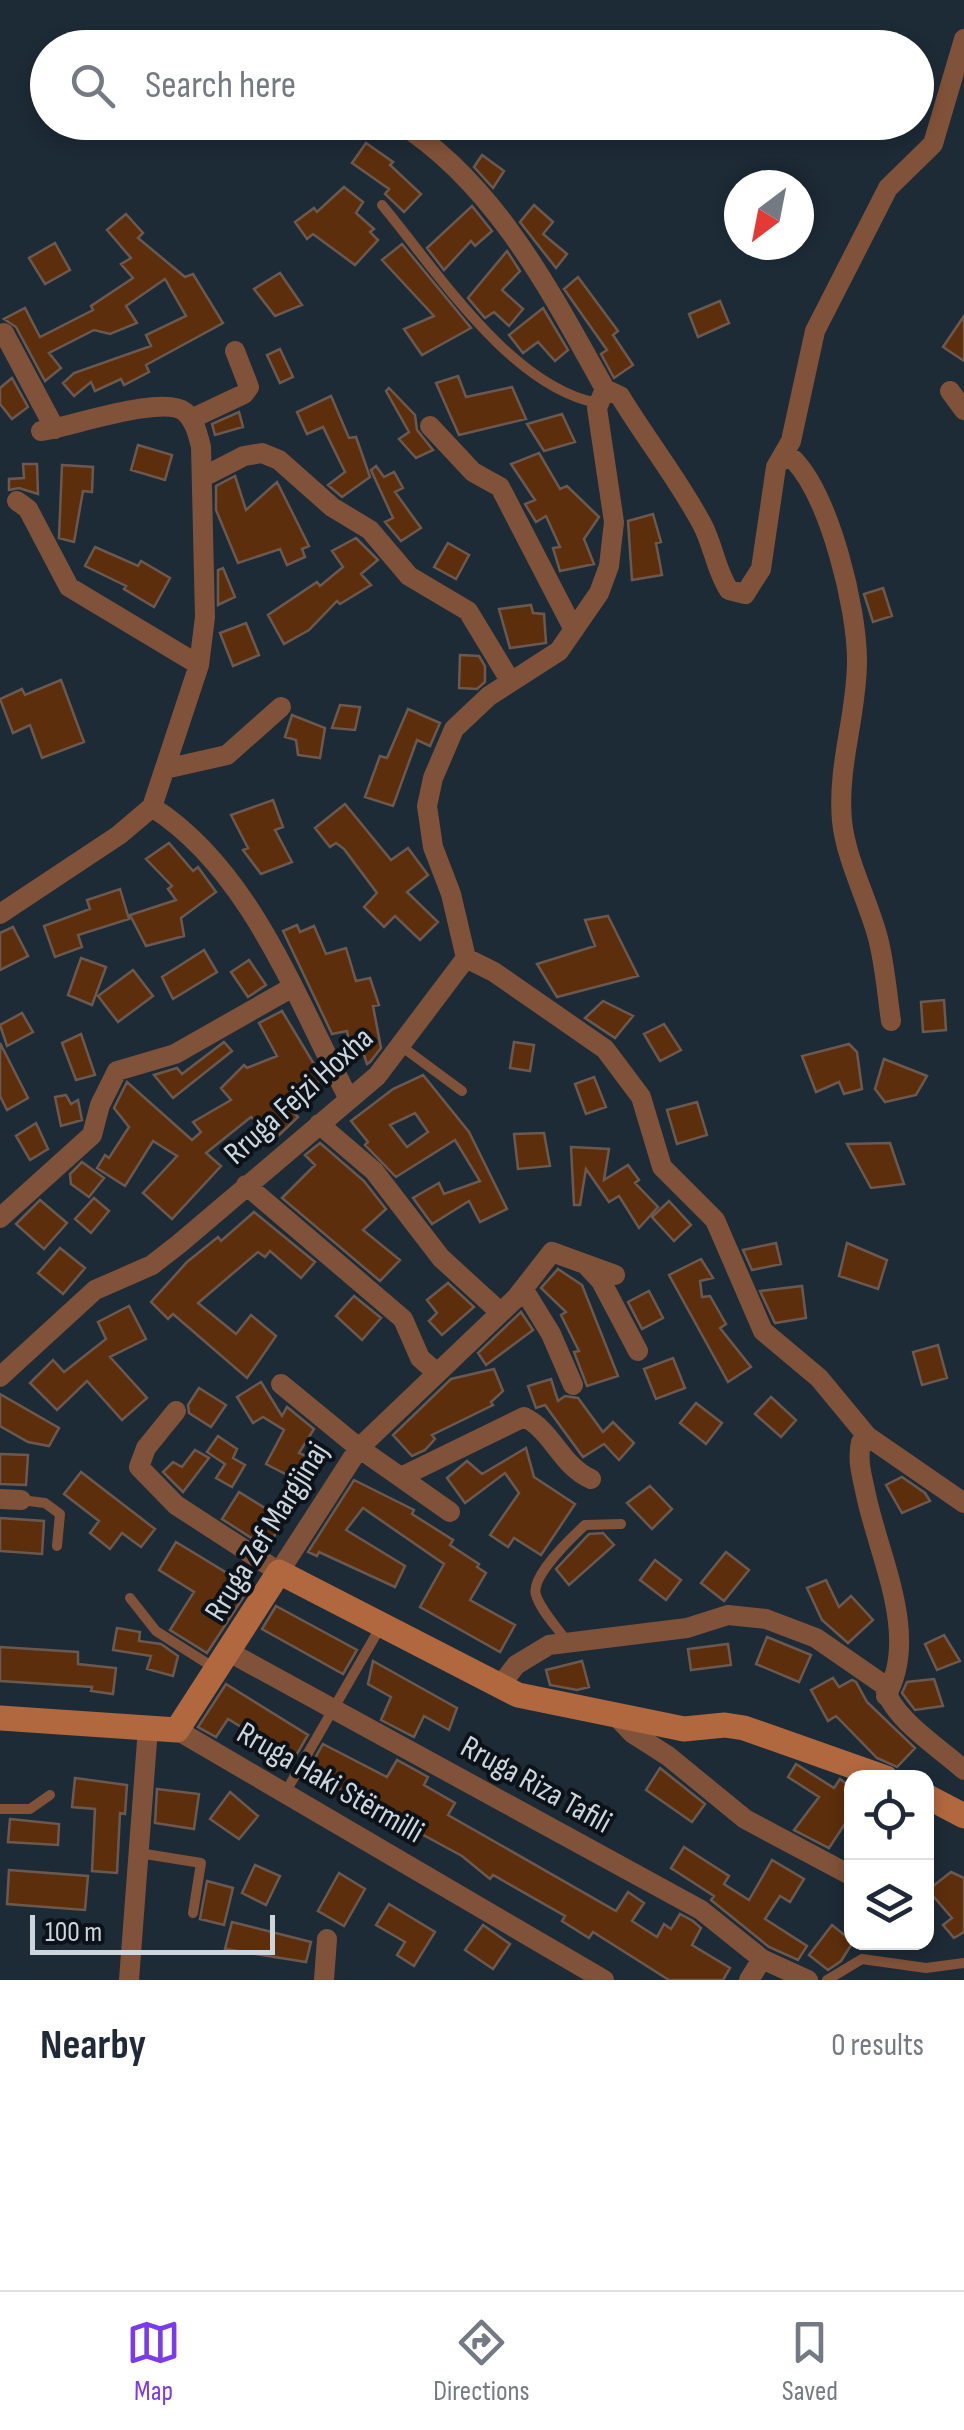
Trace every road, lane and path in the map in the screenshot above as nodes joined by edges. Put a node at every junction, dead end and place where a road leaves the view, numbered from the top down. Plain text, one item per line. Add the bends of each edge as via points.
1 (964, 38) edge
2 (421, 140) edge
3 (382, 205) dead end
4 (4, 333) dead end
5 (235, 352) dead end
6 (950, 391) dead end
7 (601, 396) junction
8 (964, 410) edge
9 (191, 419) junction
10 (430, 426) dead end
11 (784, 460) junction
12 (202, 477) junction
13 (18, 501) dead end
14 (574, 630) junction
15 (199, 665) junction
16 (511, 682) junction
17 (281, 707) dead end
18 (165, 770) junction
19 (152, 807) junction
20 (0, 914) edge
21 (466, 958) junction
22 (290, 988) junction
23 (891, 1022) dead end
24 (401, 1046) junction
25 (462, 1090) dead end
26 (349, 1099) junction
27 (319, 1124) junction
28 (246, 1184) junction
29 (0, 1218) edge
30 (581, 1260) junction
31 (615, 1275) dead end
32 (524, 1290) junction
33 (500, 1312) junction
34 (638, 1351) dead end
35 (437, 1373) junction
36 (0, 1377) edge
37 (281, 1384) dead end
38 (573, 1385) dead end
39 (176, 1412) dead end
40 (867, 1436) junction
41 (359, 1448) junction
42 (401, 1478) junction
43 (591, 1479) dead end
44 (10, 1500) edge
45 (964, 1503) edge
46 (450, 1512) dead end
47 (621, 1524) dead end
48 (56, 1546) dead end
49 (278, 1572) junction
50 (130, 1598) dead end
51 (382, 1624) junction
52 (567, 1642) junction
53 (223, 1661) junction
54 (499, 1687) junction
55 (886, 1696) junction
56 (334, 1708) junction
57 (615, 1715) junction
58 (0, 1718) edge
59 (148, 1728) junction
60 (176, 1730) junction
61 (863, 1770) edge
62 (964, 1770) edge
63 (284, 1794) junction
64 (50, 1795) dead end
65 (934, 1800) edge
66 (0, 1809) edge
67 (964, 1816) edge
68 (137, 1852) junction
69 (844, 1872) edge
70 (194, 1913) dead end
71 (327, 1939) dead end
72 (762, 1959) junction
73 (964, 1963) edge
74 (576, 1972) edge
75 (129, 1980) edge
76 (324, 1980) edge
77 (604, 1980) edge
78 (749, 1980) edge
79 (808, 1980) edge
80 (826, 1980) edge

1 - 11 street via 933,144 888,188 815,330
2 - 7 street via 463,173 546,285
3 - 7 lane via 489,332 537,378 560,393
4 - 9 street via 48,430 161,405
5 - 9 street via 249,387
6 - 8 street
7 - 11 street via 620,396 682,489 724,582 738,594 757,581 776,468
7 - 14 street via 614,522 609,566
9 - 12 street via 202,447
10 - 14 street via 473,472 500,487
11 - 23 street via 794,458 804,469 851,607 857,663 842,757 842,824 879,941
12 - 15 street via 205,617
12 - 16 street via 244,456 262,453 279,460 370,530 409,576 468,611
13 - 15 street via 68,588
14 - 16 street via 543,665
15 - 18 street
16 - 21 street via 454,729 427,806
17 - 18 street via 227,755
18 - 19 street
19 - 20 street
19 - 22 street via 223,872
21 - 24 street, Rruga Fejzi Hoxha
21 - 40 street via 569,1023 622,1069 653,1127 662,1167 715,1220 762,1331 819,1378
22 - 26 street
22 - 29 street via 175,1054 116,1072 92,1135
24 - 25 lane
24 - 26 street, Rruga Fejzi Hoxha
26 - 27 street, Rruga Fejzi Hoxha
27 - 28 street, Rruga Fejzi Hoxha
27 - 33 street via 374,1171 441,1258
28 - 35 street via 403,1319 420,1358
28 - 36 street, Rruga Fejzi Hoxha via 152,1265 96,1290
30 - 31 street
30 - 32 street, Rruga Zef Margjinaj via 552,1252
30 - 34 street via 602,1281
32 - 33 street, Rruga Zef Margjinaj
32 - 38 street
33 - 35 street, Rruga Zef Margjinaj
35 - 41 street, Rruga Zef Margjinaj
37 - 41 street
39 - 49 street via 139,1467 176,1505
40 - 45 street
40 - 55 street via 859,1470 891,1589 900,1652 900,1671
41 - 42 street
41 - 49 street, Rruga Zef Margjinaj
42 - 43 street via 524,1417 572,1471
42 - 46 street
44 - 48 lane via 45,1503 60,1514
47 - 52 lane via 585,1525 536,1586
49 - 51 street
49 - 53 street, Rruga Zef Margjinaj
50 - 53 lane via 156,1631
51 - 54 street
51 - 56 lane
52 - 54 street via 540,1648
52 - 55 street via 748,1615 816,1638 884,1685
53 - 56 street, Rruga Riza Tafili
53 - 60 street, Rruga Zef Margjinaj
54 - 57 street
55 - 62 street
56 - 63 lane
56 - 72 street, Rruga Riza Tafili via 701,1910
57 - 61 street via 684,1730 744,1728
57 - 69 street via 745,1819
58 - 59 street, Rruga Haki Stërmilli
59 - 60 street, Rruga Haki Stërmilli
59 - 68 street
60 - 63 street, Rruga Haki Stërmilli
63 - 74 street, Rruga Haki Stërmilli
64 - 66 lane via 30,1809
65 - 67 street
68 - 70 lane via 201,1863
68 - 75 street
71 - 76 street
72 - 78 street
72 - 79 street, Rruga Riza Tafili
73 - 80 lane via 926,1968 862,1960
74 - 77 street, Rruga Haki Stërmilli

